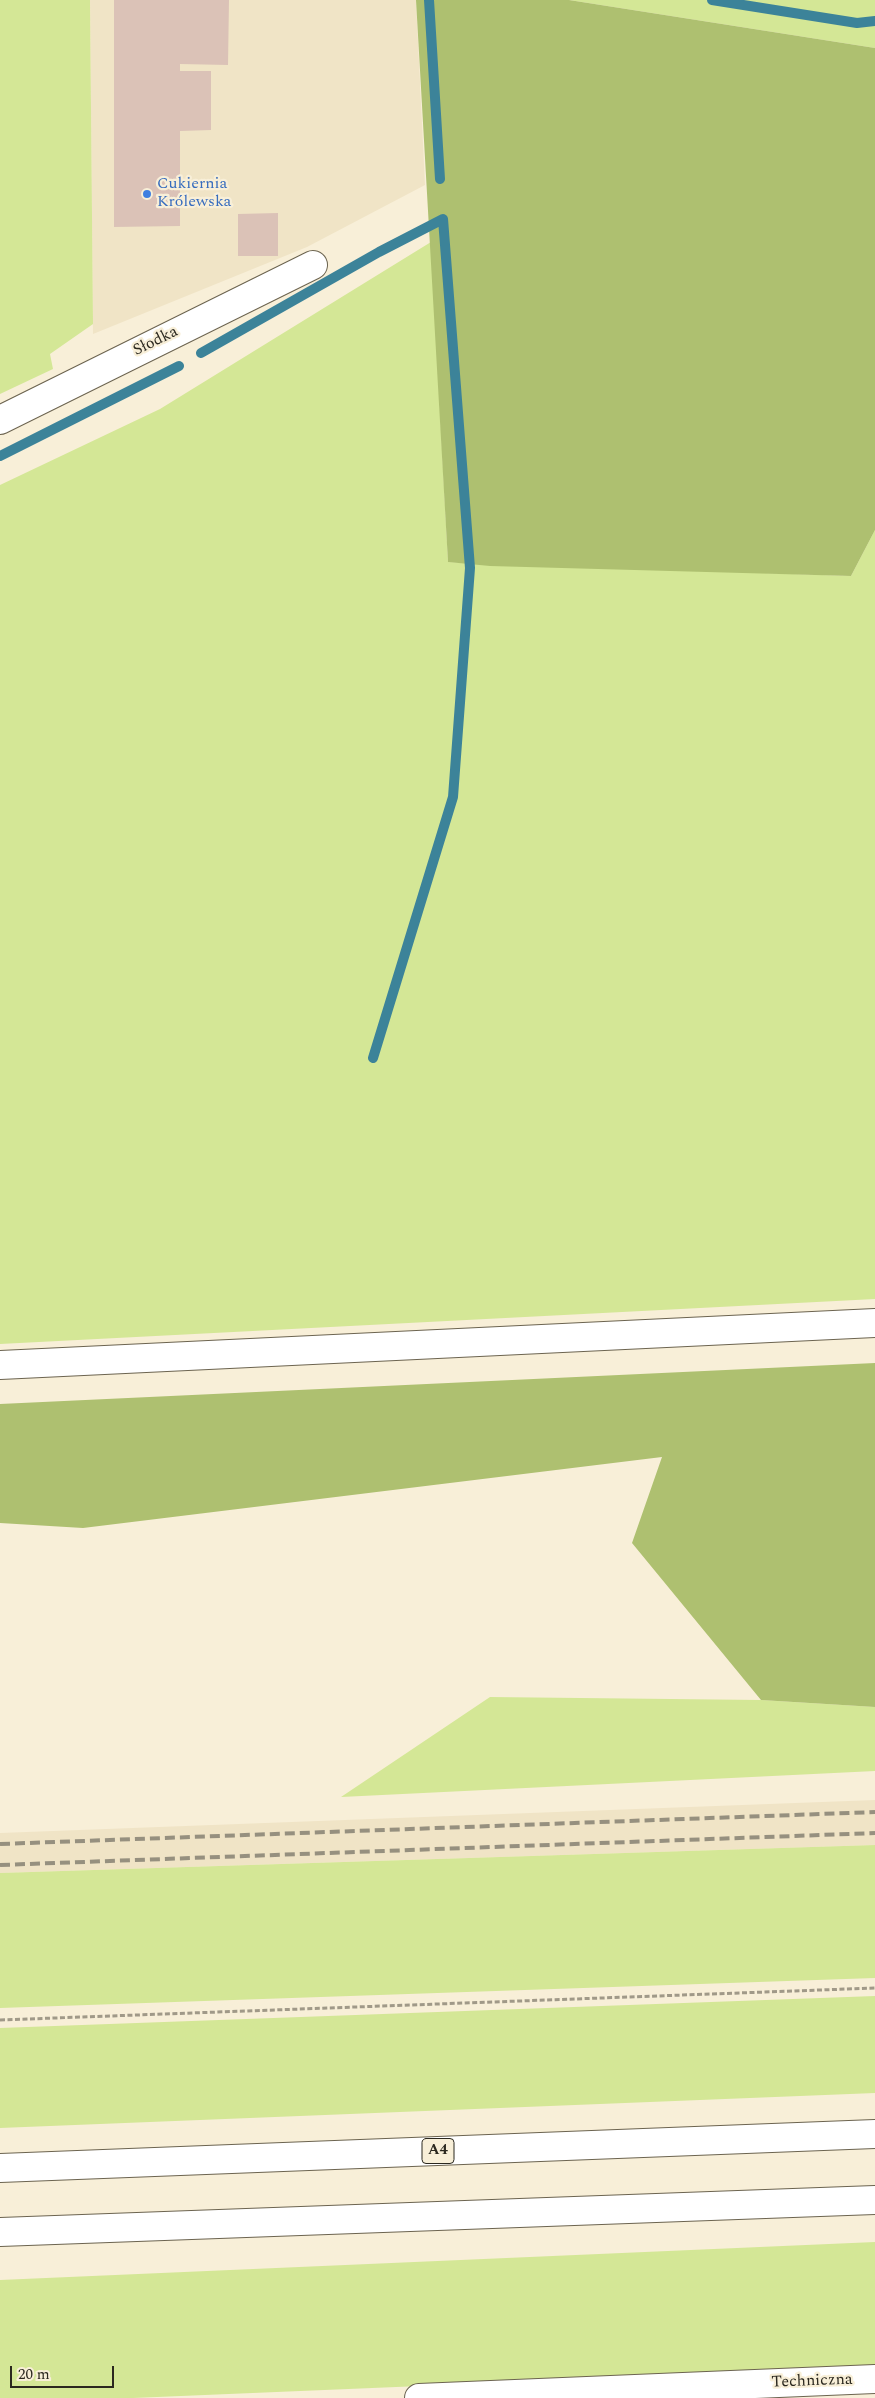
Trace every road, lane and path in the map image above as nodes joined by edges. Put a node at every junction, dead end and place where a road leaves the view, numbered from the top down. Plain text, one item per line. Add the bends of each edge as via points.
1 (313, 265) dead end
2 (0, 420) edge
3 (875, 1323) edge
4 (0, 1365) edge
5 (875, 1988) edge
6 (0, 2020) edge
7 (875, 2134) edge
8 (0, 2168) edge
9 (875, 2200) edge
10 (0, 2232) edge
11 (875, 2379) edge
12 (419, 2398) edge

1 - 2 main road, Słodka
3 - 4 main road
5 - 6 path
7 - 8 main road, A4
9 - 10 main road
11 - 12 main road, Techniczna

